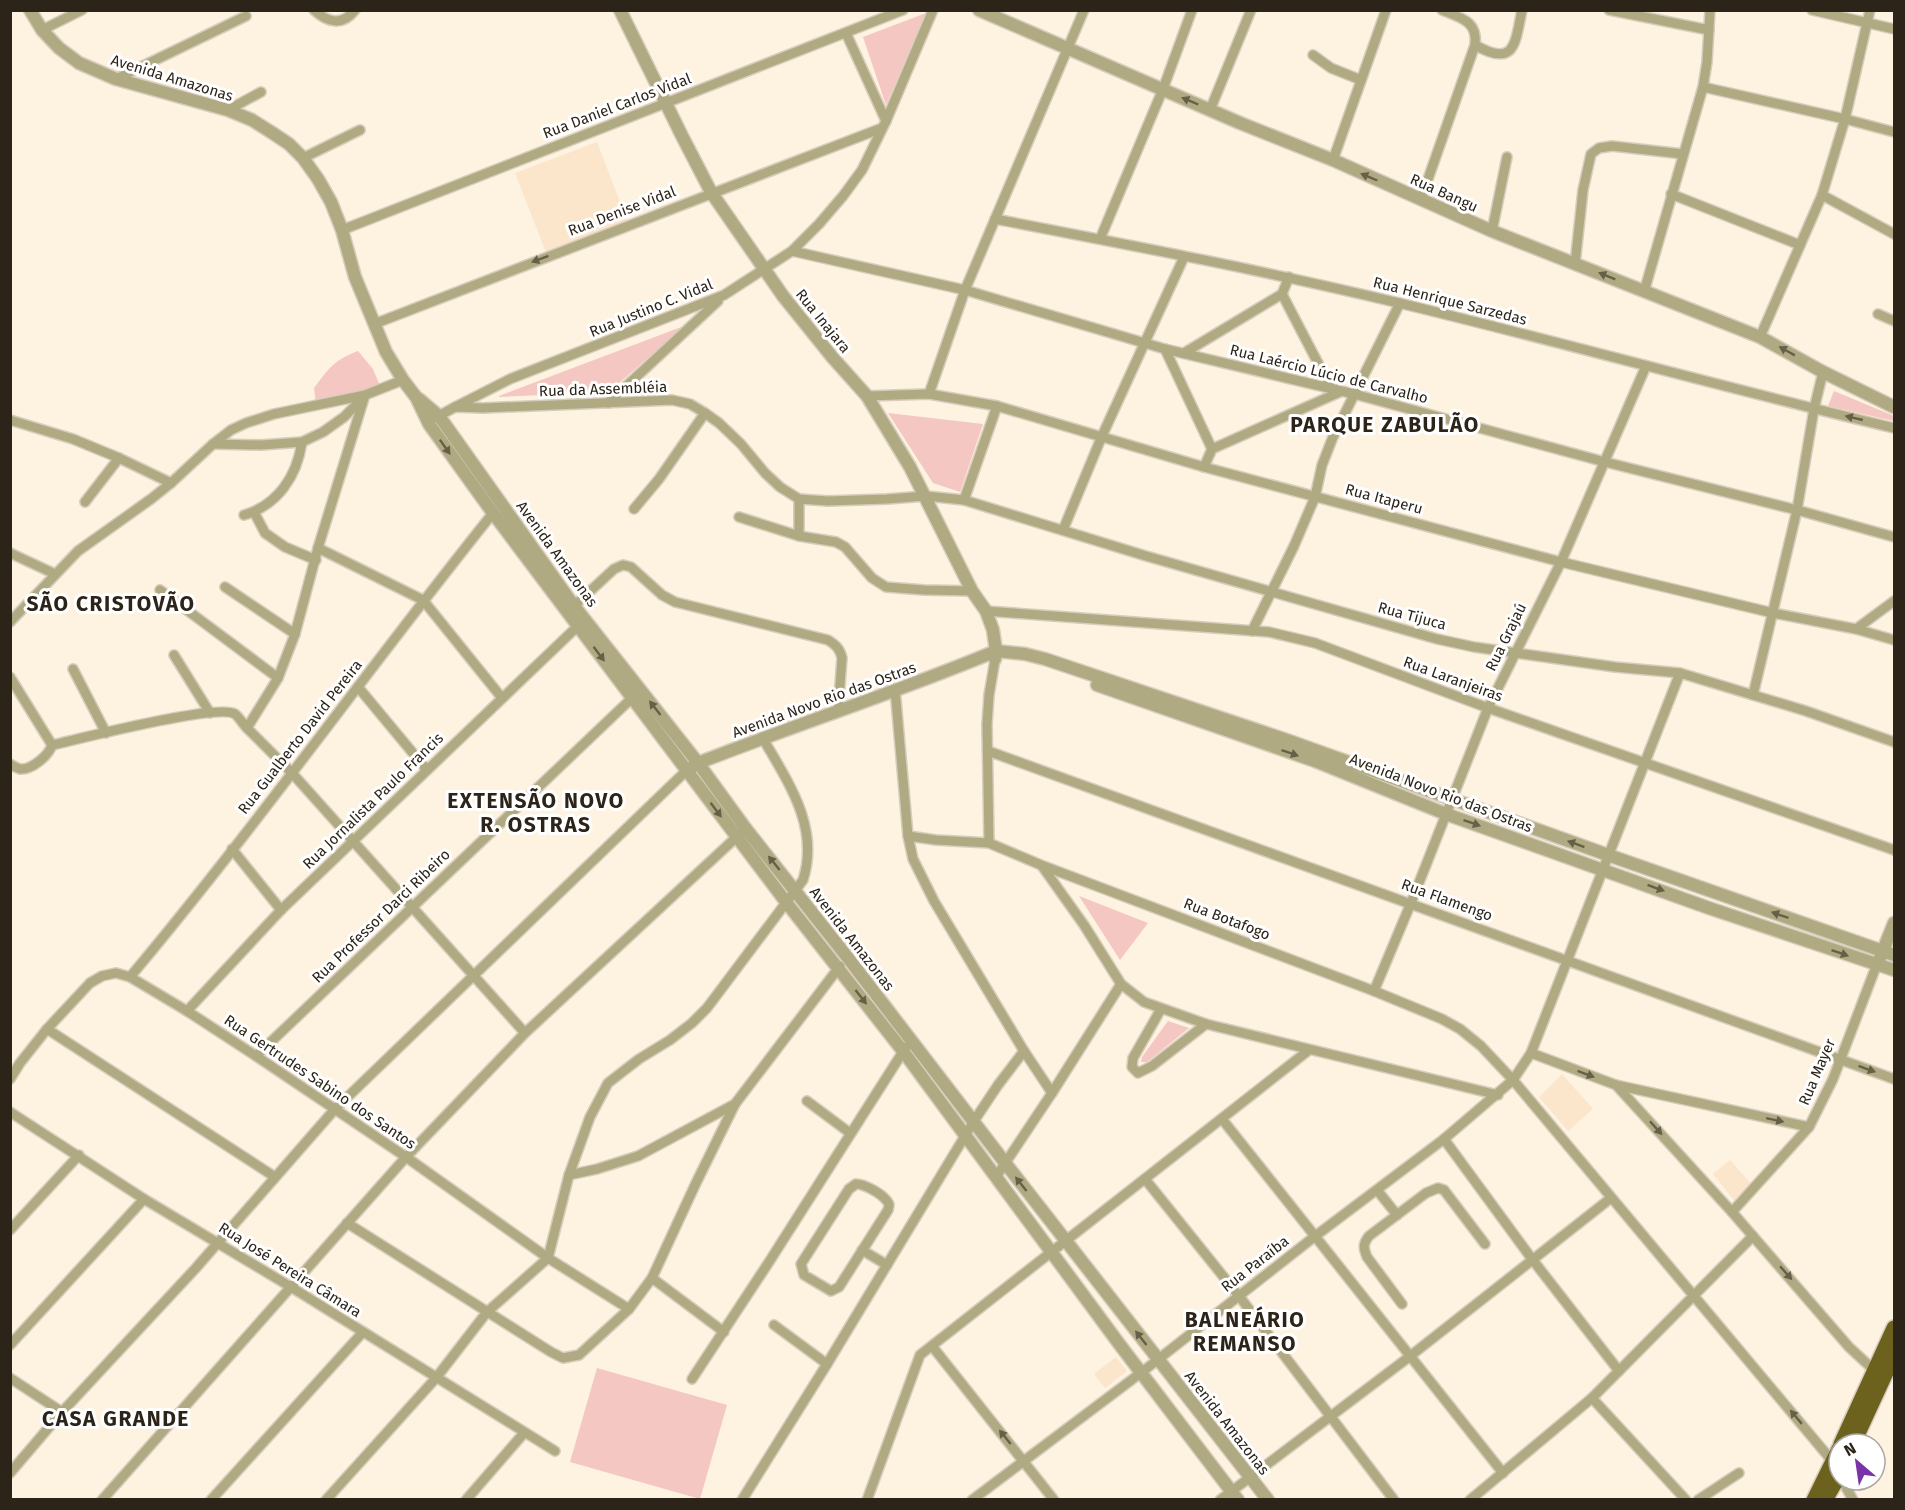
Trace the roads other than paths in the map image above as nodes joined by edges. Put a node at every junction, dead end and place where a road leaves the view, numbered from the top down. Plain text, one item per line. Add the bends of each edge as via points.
1 (30, 10) edge
2 (82, 10) edge
3 (314, 10) edge
4 (355, 10) edge
5 (903, 10) edge
6 (933, 10) edge
7 (1084, 10) edge
8 (1192, 10) edge
9 (1251, 10) edge
10 (1386, 10) edge
11 (1442, 10) edge
12 (1522, 10) edge
13 (1609, 10) edge
14 (1710, 10) edge
15 (1812, 10) edge
16 (1870, 10) edge
17 (981, 11) edge
18 (624, 12) edge
19 (246, 16) dead end
20 (1867, 24) junction
21 (1894, 29) edge
22 (42, 30) junction
23 (1709, 30) junction
24 (846, 33) junction
25 (1475, 45) junction
26 (1068, 50) junction
27 (1313, 55) dead end
28 (116, 79) junction
29 (1361, 80) junction
30 (1702, 87) junction
31 (1163, 89) junction
32 (261, 92) dead end
33 (665, 104) junction
34 (228, 110) junction
35 (1210, 110) junction
36 (1845, 118) junction
37 (884, 124) junction
38 (360, 130) dead end
39 (1894, 132) edge
40 (1683, 154) junction
41 (1507, 157) dead end
42 (303, 158) junction
43 (1333, 160) junction
44 (711, 192) junction
45 (1671, 194) junction
46 (1822, 195) junction
47 (1421, 199) junction
48 (995, 219) junction
49 (342, 230) junction
50 (1492, 231) junction
51 (1894, 234) edge
52 (1100, 239) junction
53 (1800, 244) junction
54 (792, 251) junction
55 (1184, 257) junction
56 (1575, 264) junction
57 (763, 268) junction
58 (1289, 277) junction
59 (965, 290) junction
60 (1644, 292) junction
61 (1282, 294) junction
62 (724, 295) junction
63 (1400, 303) junction
64 (1878, 314) dead end
65 (1894, 321) edge
66 (374, 324) junction
67 (1760, 337) junction
68 (1145, 343) junction
69 (1164, 349) junction
70 (1184, 353) junction
71 (1646, 366) junction
72 (1824, 372) junction
73 (403, 380) junction
74 (1335, 390) junction
75 (929, 394) junction
76 (1354, 394) junction
77 (365, 395) junction
78 (867, 396) junction
79 (608, 403) junction
80 (997, 406) junction
81 (455, 407) junction
82 (1894, 407) edge
83 (1814, 409) junction
84 (705, 413) junction
85 (10, 420) edge
86 (434, 420) junction
87 (1894, 428) edge
88 (1102, 436) junction
89 (302, 442) junction
90 (213, 444) junction
91 (1212, 449) junction
92 (118, 458) junction
93 (1605, 462) junction
94 (1204, 466) junction
95 (171, 483) junction
96 (926, 496) junction
97 (1315, 497) junction
98 (799, 499) junction
99 (964, 500) junction
100 (86, 502) dead end
101 (634, 509) dead end
102 (1797, 510) junction
103 (254, 512) junction
104 (493, 513) junction
105 (244, 515) dead end
106 (739, 517) dead end
107 (1063, 530) junction
108 (799, 536) junction
109 (1894, 537) edge
110 (318, 548) junction
111 (10, 553) edge
112 (316, 560) junction
113 (1561, 562) junction
114 (55, 574) junction
115 (225, 587) dead end
116 (160, 590) dead end
117 (972, 591) junction
118 (1272, 592) junction
119 (423, 600) junction
120 (1894, 601) edge
121 (574, 606) junction
122 (986, 611) junction
123 (1773, 614) junction
124 (10, 622) edge
125 (581, 623) junction
126 (1857, 629) junction
127 (1252, 631) junction
128 (295, 634) junction
129 (1894, 640) edge
130 (1515, 652) junction
131 (174, 655) dead end
132 (996, 656) junction
133 (73, 669) dead end
134 (1680, 673) junction
135 (10, 677) edge
136 (278, 678) junction
137 (358, 687) junction
138 (895, 689) junction
139 (1753, 695) junction
140 (502, 698) junction
141 (632, 698) junction
142 (1488, 708) junction
143 (838, 711) junction
144 (210, 713) junction
145 (247, 728) junction
146 (106, 734) junction
147 (762, 737) junction
148 (1894, 742) edge
149 (52, 745) junction
150 (988, 751) junction
151 (1644, 762) junction
152 (698, 763) junction
153 (10, 764) edge
154 (427, 770) junction
155 (686, 771) junction
156 (292, 773) junction
157 (1452, 799) junction
158 (1446, 814) junction
159 (741, 833) junction
160 (908, 836) junction
161 (353, 840) junction
162 (989, 843) junction
163 (232, 849) junction
164 (1894, 850) edge
165 (1608, 855) junction
166 (1041, 865) junction
167 (1602, 868) junction
168 (796, 891) junction
169 (786, 902) junction
170 (1411, 903) junction
171 (412, 908) junction
172 (281, 910) junction
173 (1894, 923) edge
174 (1889, 953) edge
175 (848, 957) junction
176 (1566, 960) junction
177 (1877, 964) junction
178 (838, 968) junction
179 (1894, 970) edge
180 (474, 975) junction
181 (130, 977) junction
182 (1121, 984) junction
183 (1374, 991) junction
184 (1161, 1010) junction
185 (187, 1011) junction
186 (1206, 1024) junction
187 (47, 1029) junction
188 (525, 1033) junction
189 (910, 1040) junction
190 (1309, 1050) junction
191 (903, 1051) junction
192 (1024, 1051) junction
193 (1531, 1053) junction
194 (256, 1056) junction
195 (1840, 1058) junction
196 (10, 1079) edge
197 (1894, 1079) edge
198 (1513, 1080) junction
199 (1616, 1085) junction
200 (1053, 1093) junction
201 (1498, 1095) junction
202 (807, 1101) dead end
203 (735, 1104) junction
204 (335, 1109) junction
205 (10, 1112) edge
206 (1222, 1119) junction
207 (974, 1121) junction
208 (1809, 1128) junction
209 (850, 1133) junction
210 (965, 1136) junction
211 (1444, 1139) junction
212 (79, 1155) junction
213 (406, 1157) junction
214 (1006, 1164) junction
215 (569, 1174) junction
216 (275, 1177) junction
217 (996, 1177) junction
218 (1145, 1179) junction
219 (1377, 1190) junction
220 (1611, 1198) junction
221 (144, 1199) junction
222 (1732, 1212) junction
223 (1396, 1215) junction
224 (347, 1223) junction
225 (10, 1230) edge
226 (1753, 1236) junction
227 (1314, 1237) junction
228 (1066, 1240) junction
229 (218, 1243) junction
230 (1485, 1244) dead end
231 (862, 1250) junction
232 (1052, 1251) junction
233 (548, 1258) junction
234 (1532, 1259) junction
235 (887, 1265) junction
236 (652, 1278) junction
237 (291, 1287) junction
238 (1694, 1294) junction
239 (1239, 1296) junction
240 (1402, 1304) dead end
241 (629, 1309) junction
242 (487, 1312) junction
243 (774, 1325) dead end
244 (1894, 1328) edge
245 (363, 1332) junction
246 (724, 1332) junction
247 (10, 1345) edge
248 (932, 1346) junction
249 (1894, 1354) edge
250 (1409, 1357) junction
251 (1158, 1360) junction
252 (827, 1364) junction
253 (1619, 1371) junction
254 (1142, 1372) junction
255 (1879, 1374) junction
256 (10, 1378) edge
257 (436, 1378) junction
258 (692, 1379) dead end
259 (1592, 1398) junction
260 (62, 1412) junction
261 (1331, 1415) junction
262 (1848, 1432) edge
263 (1857, 1432) edge
264 (524, 1433) junction
265 (1827, 1450) edge
266 (555, 1451) dead end
267 (1024, 1460) junction
268 (10, 1473) edge
269 (1503, 1473) junction
270 (1739, 1473) dead end
271 (1250, 1476) junction
272 (1827, 1479) edge
273 (1235, 1495) edge
274 (102, 1500) edge
275 (211, 1500) edge
276 (326, 1500) edge
277 (466, 1500) edge
278 (742, 1500) edge
279 (867, 1500) edge
280 (972, 1500) edge
281 (1054, 1500) edge
282 (1220, 1500) edge
283 (1268, 1500) edge
284 (1394, 1500) edge
285 (1470, 1500) edge
286 (1686, 1500) edge
287 (1698, 1500) edge
288 (1814, 1500) edge

1 - 22 street, Avenida Amazonas
2 - 22 street
3 - 4 street via 324,19 338,21
5 - 24 street, Rua Daniel Carlos Vidal
6 - 37 street, Rua Justino C. Vidal
7 - 26 street
8 - 31 street
9 - 35 street
10 - 29 street
11 - 25 street via 1473,26 1477,33
12 - 25 street via 1509,52 1495,54
13 - 23 street
14 - 23 street
15 - 20 street
16 - 20 street
17 - 26 street, Rua Bangu
18 - 33 street, Rua Inajara
19 - 28 street
20 - 21 street
20 - 36 street
22 - 28 street, Avenida Amazonas via 79,63
23 - 30 street
24 - 33 street, Rua Daniel Carlos Vidal
24 - 37 street
25 - 47 street
26 - 31 street, Rua Bangu
26 - 48 street
27 - 29 street via 1331,68
28 - 34 street, Avenida Amazonas
29 - 43 street
30 - 36 street
30 - 40 street
35 -> 31 street, Rua Bangu
31 - 52 street
32 - 34 street
33 - 44 street, Rua Inajara
33 - 49 street, Rua Daniel Carlos Vidal
34 - 42 street, Avenida Amazonas via 272,132
35 - 43 street, Rua Bangu
36 - 39 street
36 - 46 street
37 - 44 street, Rua Denise Vidal
37 - 54 street, Rua Justino C. Vidal via 862,170
38 - 42 street
40 - 45 street
40 - 56 street via 1612,146 1592,154 1583,190
41 - 50 street
42 - 49 street, Avenida Amazonas via 331,202
47 -> 43 street, Rua Bangu
44 - 57 street, Rua Inajara
44 -> 66 street, Rua Denise Vidal
45 - 53 street
45 - 60 street
46 - 51 street
46 - 53 street
47 - 50 street, Rua Bangu
48 - 52 street, Rua Henrique Sarzedas
48 - 59 street
49 - 66 street, Avenida Amazonas
50 - 56 street, Rua Bangu
52 - 55 street, Rua Henrique Sarzedas
53 - 67 street
54 - 57 street, Rua Justino C. Vidal
54 - 59 street, Rua Laércio Lúcio de Carvalho
55 - 58 street, Rua Henrique Sarzedas
55 - 68 street
60 -> 56 street, Rua Bangu
57 - 62 street, Rua Justino C. Vidal
57 - 78 street, Rua Inajara
58 - 61 street
58 - 63 street, Rua Henrique Sarzedas
59 - 68 street, Rua Laércio Lúcio de Carvalho
59 - 75 street
60 - 67 street, Rua Bangu
61 - 70 street
61 - 74 street
62 - 79 street
62 - 81 street, Rua Justino C. Vidal via 510,379
63 - 71 street, Rua Henrique Sarzedas
63 - 76 street
64 - 65 street
66 - 73 street, Avenida Amazonas
72 -> 67 street, Rua Bangu
68 - 69 street, Rua Laércio Lúcio de Carvalho
68 - 88 street
69 - 70 street, Rua Laércio Lúcio de Carvalho
69 - 91 street
70 - 74 street, Rua Laércio Lúcio de Carvalho
71 - 83 street, Rua Henrique Sarzedas
71 - 93 street, Rua Grajaú
72 - 82 street, Rua Bangu
72 - 83 street
73 - 77 street
73 - 86 street, Avenida Amazonas
74 - 76 street, Rua Laércio Lúcio de Carvalho
74 - 91 street
75 - 78 street, Rua Itaperu
75 - 80 street, Rua Itaperu
76 - 93 street, Rua Laércio Lúcio de Carvalho
76 - 97 street via 1322,465
77 - 89 street via 344,417
77 - 90 street via 246,423
77 - 110 street
78 - 96 street, Rua Inajara
79 - 81 street, Rua da Assembléia
79 - 84 street, Rua da Assembléia via 672,400
80 - 88 street, Rua Itaperu
80 - 99 street
81 - 86 street
87 -> 83 street, Rua Henrique Sarzedas
83 - 102 street
84 - 98 street, Rua da Assembléia via 741,444 772,480
84 - 101 street
85 - 92 street
86 -> 104 street, Avenida Amazonas
86 - 121 street, Avenida Amazonas
88 - 94 street, Rua Itaperu
88 - 107 street
89 - 90 street via 261,446
89 - 103 street via 290,480 273,500
90 - 95 street
91 - 94 street
92 - 95 street
92 - 100 street
93 - 102 street, Rua Laércio Lúcio de Carvalho
93 - 113 street, Rua Grajaú
94 - 97 street, Rua Itaperu
95 - 114 street via 78,551
96 - 98 street
96 - 99 street, Rua Tijuca
96 - 117 street, Rua Inajara
97 - 113 street, Rua Itaperu
97 - 118 street
98 - 108 street
99 - 107 street, Rua Tijuca
102 - 109 street, Rua Laércio Lúcio de Carvalho
102 - 123 street
103 - 105 street
103 - 112 street via 265,533 285,548
104 - 119 street, Rua Gualberto David Pereira
104 - 125 street, Avenida Amazonas
106 - 108 street
107 - 118 street, Rua Tijuca
108 - 117 street via 845,547 872,578 886,586
110 - 112 street
110 - 119 street
111 - 114 street
112 - 128 street
113 - 123 street, Rua Itaperu
113 - 130 street, Rua Grajaú
114 - 124 street
115 - 128 street
116 - 136 street
117 - 122 street, Rua Inajara
118 - 127 street
118 - 130 street, Rua Tijuca via 1437,639
119 - 137 street, Rua Gualberto David Pereira
119 - 140 street
120 - 126 street
121 - 125 street, Avenida Amazonas
121 - 143 street via 623,565 631,567 662,596 675,602 819,637 835,644 842,658
122 - 127 street, Rua Laranjeiras
122 - 132 street, Rua Inajara
123 - 126 street, Rua Itaperu
123 - 139 street
125 - 140 street, Rua Jornalista Paulo Francis
125 -> 141 street, Avenida Amazonas
152 -> 125 street, Avenida Amazonas
126 - 129 street, Rua Itaperu
127 - 142 street, Rua Laranjeiras via 1315,644
128 - 136 street
130 - 134 street, Rua Tijuca
130 - 142 street, Rua Grajaú
131 - 144 street
132 - 138 street, Avenida Novo Rio das Ostras
132 - 150 street via 989,695
132 - 157 street, Avenida Novo Rio das Ostras via 1008,652 1045,659
132 -> 158 street, Avenida Novo Rio das Ostras via 1038,664 1315,761
133 - 146 street
134 - 139 street, Rua Tijuca
134 - 151 street, Rua Paraíba
135 - 149 street
136 - 145 street
137 - 154 street
137 - 156 street, Rua Gualberto David Pereira
138 - 143 street, Avenida Novo Rio das Ostras
138 - 160 street
139 - 148 street, Rua Tijuca
140 - 154 street, Rua Jornalista Paulo Francis
141 - 155 street, Avenida Amazonas
141 - 171 street, Rua Professor Darci Ribeiro
142 - 151 street, Rua Laranjeiras
142 - 157 street, Rua Grajaú
143 - 147 street, Avenida Novo Rio das Ostras
144 - 145 street via 234,714
144 - 146 street
145 - 156 street
146 - 149 street
147 - 152 street, Avenida Novo Rio das Ostras
147 - 168 street via 804,817 808,866
149 - 153 street via 48,754 30,767 19,769
150 - 162 street
150 - 170 street, Rua Flamengo
151 - 164 street, Rua Laranjeiras
151 - 165 street, Rua Paraíba
152 - 155 street, Avenida Novo Rio das Ostras
152 - 159 street, Avenida Amazonas
154 - 161 street, Rua Jornalista Paulo Francis
155 -> 159 street, Avenida Amazonas
155 - 180 street
156 - 161 street
156 - 163 street, Rua Gualberto David Pereira
157 - 158 street, Rua Grajaú
165 -> 157 street, Avenida Novo Rio das Ostras
158 -> 167 street, Avenida Novo Rio das Ostras
158 - 170 street, Rua Grajaú
168 -> 159 street, Avenida Amazonas
159 - 169 street, Avenida Amazonas
159 - 188 street
160 - 162 street, Rua Botafogo
160 - 192 street via 913,859 934,901
161 - 171 street
161 - 172 street, Rua Jornalista Paulo Francis
162 - 166 street, Rua Botafogo
163 - 172 street
163 - 181 street, Rua Gualberto David Pereira
165 - 167 street, Rua Paraíba
174 -> 165 street, Avenida Novo Rio das Ostras
166 - 182 street
166 - 183 street, Rua Botafogo
167 - 176 street, Rua Paraíba
167 -> 177 street, Avenida Novo Rio das Ostras
168 - 169 street
168 - 175 street, Avenida Amazonas
169 - 178 street, Avenida Amazonas
169 - 215 street via 707,1008 670,1040 608,1083 590,1117
170 - 176 street, Rua Flamengo
170 - 183 street, Rua Grajaú
171 - 180 street
171 - 194 street, Rua Professor Darci Ribeiro
172 - 185 street, Rua Jornalista Paulo Francis
173 - 174 street, Rua Mayer
174 - 177 street, Rua Mayer
175 - 178 street
175 - 189 street, Avenida Amazonas
176 - 193 street, Rua Paraíba
176 - 195 street, Rua Flamengo
177 - 179 street, Avenida Novo Rio das Ostras
177 - 195 street, Rua Mayer
178 -> 191 street, Avenida Amazonas
178 - 203 street
180 - 188 street
180 - 204 street
181 - 185 street, Rua Gertrudes Sabino dos Santos
181 - 187 street, Rua Gertrudes Sabino dos Santos via 116,973 90,983
182 - 184 street
182 - 200 street
183 - 198 street, Rua Botafogo via 1460,1029
184 - 186 street
184 - 186 street via 1133,1058 1132,1067 1138,1073
185 - 194 street, Rua Gertrudes Sabino dos Santos
186 - 190 street
187 - 196 street, Rua Gertrudes Sabino dos Santos
187 - 216 street
188 - 213 street
189 - 191 street
189 - 207 street, Avenida Amazonas
190 - 201 street
190 - 206 street
191 - 209 street
191 - 210 street, Avenida Amazonas
192 - 200 street
192 - 207 street
193 - 198 street, Rua Paraíba
193 -> 199 street
194 - 204 street, Rua Gertrudes Sabino dos Santos
195 -> 197 street, Rua Flamengo
195 - 208 street, Rua Mayer
198 - 201 street, Rua Paraíba
198 - 220 street, Rua Botafogo
199 -> 208 street
199 -> 222 street
200 - 214 street
201 - 211 street, Rua Paraíba
202 - 209 street
203 - 215 street via 638,1156
203 - 236 street
204 - 213 street, Rua Gertrudes Sabino dos Santos
204 - 216 street
205 - 212 street, Rua José Pereira Câmara
206 - 218 street
206 - 227 street
207 - 210 street
207 - 214 street, Avenida Amazonas
208 - 222 street, Rua Mayer
209 - 246 street
210 - 217 street, Avenida Amazonas
210 - 235 street
211 - 219 street, Rua Paraíba
211 - 234 street
212 - 221 street, Rua José Pereira Câmara
212 - 225 street
213 - 224 street
213 - 233 street, Rua Gertrudes Sabino dos Santos
214 - 217 street
228 -> 214 street, Avenida Amazonas
215 - 233 street
216 - 229 street
217 - 232 street, Avenida Amazonas
218 - 228 street
218 - 239 street
219 - 223 street
219 - 227 street, Rua Paraíba
220 - 234 street
220 - 238 street, Rua Botafogo
221 - 229 street, Rua José Pereira Câmara
221 - 247 street
222 - 226 street
223 - 230 street via 1438,1188 1444,1190
223 - 240 street via 1369,1236 1363,1249
224 - 237 street
224 - 242 street
226 - 238 street
226 -> 255 street via 1850,1347
227 - 239 street, Rua Paraíba
227 - 250 street
228 - 232 street
251 -> 228 street, Avenida Amazonas
229 - 237 street, Rua José Pereira Câmara
229 - 260 street
231 - 231 street via 836,1290 826,1290 801,1270 801,1264 856,1184 889,1204
231 - 235 street
232 - 248 street
232 - 254 street, Avenida Amazonas
233 - 241 street, Rua Gertrudes Sabino dos Santos
233 - 242 street
234 - 250 street
234 - 253 street
235 - 252 street
236 - 241 street
236 - 246 street
237 - 245 street, Rua José Pereira Câmara
237 - 274 street
238 - 253 street
265 -> 238 street, Rua Botafogo
239 - 251 street, Rua Paraíba
239 - 261 street
241 - 242 street via 571,1358 551,1353
242 - 257 street
243 - 252 street
244 - 255 highway
245 - 257 street, Rua José Pereira Câmara
245 - 275 street
246 - 258 street
267 -> 248 street
248 - 279 street via 920,1355
249 - 255 highway
250 - 261 street
250 - 269 street
251 - 254 street, Rua Paraíba
251 - 271 street, Avenida Amazonas
252 - 278 street
253 - 259 street
254 - 267 street, Rua Paraíba
254 - 273 street, Avenida Amazonas
255 - 262 highway
255 - 263 highway
256 - 260 street
257 - 264 street, Rua José Pereira Câmara
257 - 276 street
259 - 269 street
259 - 286 street
260 - 268 street
261 - 271 street
261 - 284 street
264 - 266 street, Rua José Pereira Câmara
264 - 277 street
267 - 280 street, Rua Paraíba
267 - 281 street
269 - 285 street
270 - 287 street
271 - 273 street
271 - 283 street, Avenida Amazonas
272 - 288 highway
273 - 282 street

